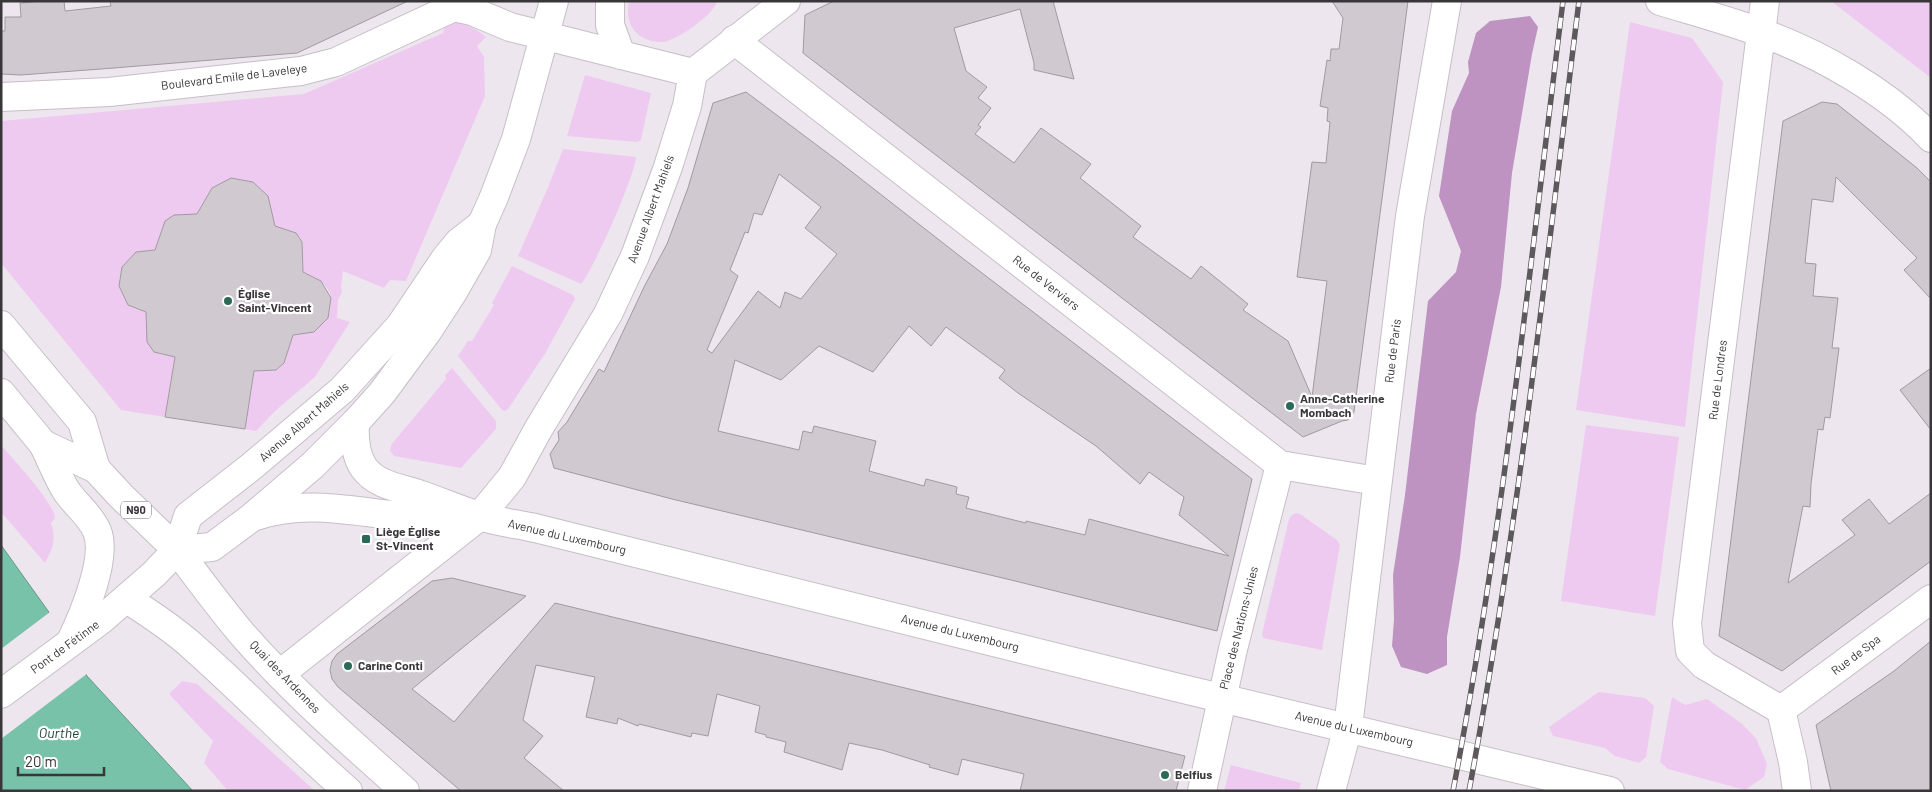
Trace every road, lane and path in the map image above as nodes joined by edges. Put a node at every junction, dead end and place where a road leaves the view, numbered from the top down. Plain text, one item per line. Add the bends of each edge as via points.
1 (554, 1) edge
2 (610, 1) edge
3 (786, 1) edge
4 (1447, 1) edge
5 (1660, 1) edge
6 (1765, 1) edge
7 (457, 4) edge
8 (1760, 32) junction
9 (546, 36) junction
10 (734, 40) junction
11 (620, 54) junction
12 (693, 73) junction
13 (1, 97) edge
14 (1931, 138) edge
15 (482, 224) junction
16 (1, 325) edge
17 (1, 393) edge
18 (355, 424) junction
19 (43, 444) junction
20 (1280, 465) junction
21 (96, 468) junction
22 (1377, 481) junction
23 (480, 516) junction
24 (250, 518) junction
25 (177, 550) junction
26 (127, 598) junction
27 (1931, 599) edge
28 (71, 641) junction
29 (280, 674) junction
30 (1, 694) edge
31 (1222, 698) junction
32 (1781, 710) junction
33 (1348, 727) junction
34 (348, 791) edge
35 (406, 791) edge
36 (1202, 791) edge
37 (1332, 791) edge
38 (1610, 791) edge
39 (1797, 791) edge

1 - 9 street, Avenue Albert Mahiels
2 - 11 street via 610,25
3 - 10 street
4 - 22 street, Rue de Paris via 1410,216
5 - 8 street
6 - 8 street, Rue de Londres
7 - 9 street, Boulevard Emile de Laveleye via 510,27
7 - 13 street, Boulevard Emile de Laveleye via 336,62 301,71 109,92
8 - 14 street via 1821,58 1867,86 1917,123
8 - 32 street, Rue de Londres via 1687,624 1690,651 1704,665
9 - 11 street, Boulevard Emile de Laveleye
9 - 15 street, Avenue Albert Mahiels via 516,139
10 - 12 street
10 - 20 street, Rue de Verviers
11 - 12 street, Boulevard Emile de Laveleye
12 - 23 street, Avenue Albert Mahiels via 689,100 668,167 635,256 608,314 512,477
15 - 18 street, Avenue Albert Mahiels via 477,250 453,292 406,363
15 - 25 street, Avenue Albert Mahiels via 459,242 400,326 342,390 188,516
16 - 21 street via 82,422
17 - 19 street, N90
18 - 23 street, Avenue du Luxembourg via 354,439 360,461 375,478
18 - 24 street, Avenue Albert Mahiels via 313,466
19 - 21 street, N90
19 - 28 street via 67,492 98,533 95,577 89,602
20 - 22 street, Rue de Verviers
20 - 31 street, Place des Nations-Unies
21 - 25 street, N90
22 - 33 street, Rue de Paris
23 - 24 street, Avenue Albert Mahiels via 415,517 327,507 271,511
23 - 29 street, Avenue Albert Mahiels
23 - 31 street, Avenue du Luxembourg
24 - 25 street, Avenue Albert Mahiels via 212,547
25 - 26 street, Pont de Fétinne
25 - 29 street, Quai des Ardennes via 243,635
26 - 28 street, Pont de Fétinne
26 - 34 street via 192,646
27 - 32 street, Rue de Spa
28 - 30 street, Pont de Fétinne
29 - 35 street, Quai des Ardennes
31 - 33 street, Avenue du Luxembourg
31 - 36 street, Place des Nations-Unies
32 - 39 street
33 - 37 street, Rue de Paris
33 - 38 street, Avenue du Luxembourg

